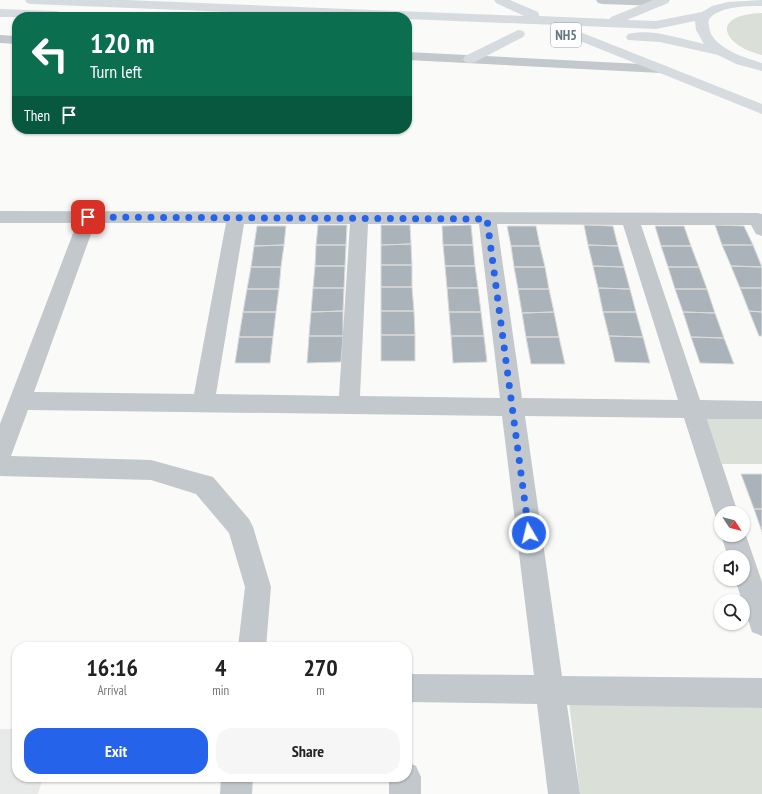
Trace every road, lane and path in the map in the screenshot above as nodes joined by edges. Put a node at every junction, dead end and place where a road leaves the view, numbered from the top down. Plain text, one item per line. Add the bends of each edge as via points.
1 (31, 0) edge
2 (500, 0) edge
3 (602, 0) edge
4 (662, 1) edge
5 (762, 2) edge
6 (722, 3) edge
7 (340, 12) edge
8 (0, 13) edge
9 (12, 14) edge
10 (412, 15) edge
11 (706, 15) junction
12 (546, 20) junction
13 (609, 23) junction
14 (494, 33) dead end
15 (518, 34) junction
16 (533, 34) dead end
17 (564, 35) dead end
18 (580, 36) junction
19 (0, 39) edge
20 (12, 40) edge
21 (723, 52) junction
22 (412, 56) edge
23 (470, 59) junction
24 (762, 67) edge
25 (661, 68) junction
26 (762, 109) edge
27 (0, 217) edge
28 (88, 217) junction
29 (236, 218) junction
30 (359, 218) junction
31 (630, 218) junction
32 (487, 219) junction
33 (762, 230) edge
34 (20, 401) junction
35 (203, 403) junction
36 (349, 405) junction
37 (512, 407) junction
38 (692, 408) junction
39 (762, 410) edge
40 (0, 455) edge
41 (0, 466) edge
42 (724, 506) edge
43 (750, 585) edge
44 (762, 622) edge
45 (252, 642) edge
46 (412, 688) edge
47 (550, 690) junction
48 (762, 693) edge
49 (237, 782) edge
50 (405, 782) edge
51 (236, 794) edge
52 (405, 794) edge
53 (564, 794) edge

1 - 7 highway, NH5
2 - 12 highway
3 - 4 street
4 - 13 highway
5 - 6 highway, NH5
6 - 11 highway, NH5
8 - 9 highway
10 - 12 highway, NH5
11 - 13 highway, NH5 via 656,25
11 - 21 highway, NH5 via 701,24 703,33
12 - 13 highway, NH5
14 - 15 highway, NH5
15 - 16 highway, NH5
15 - 23 highway
17 - 18 highway, NH5
18 - 21 highway, NH5 via 660,38
18 - 25 highway
19 - 20 street
21 - 24 highway, NH5
22 - 23 street
23 - 25 street
25 - 26 highway
27 - 28 street
28 - 29 street
28 - 34 street
29 - 30 street
29 - 35 street
30 - 32 street
30 - 36 street
31 - 32 street
31 - 33 street via 756,219
31 - 38 street
32 - 37 street
34 - 35 street
34 - 40 street
35 - 36 street
36 - 37 street
37 - 38 street
37 - 47 street
38 - 39 street
38 - 42 street
41 - 45 street via 151,470 204,485 240,527 258,587
43 - 44 street
46 - 47 street
47 - 48 street
47 - 53 street
49 - 51 street
50 - 52 street

